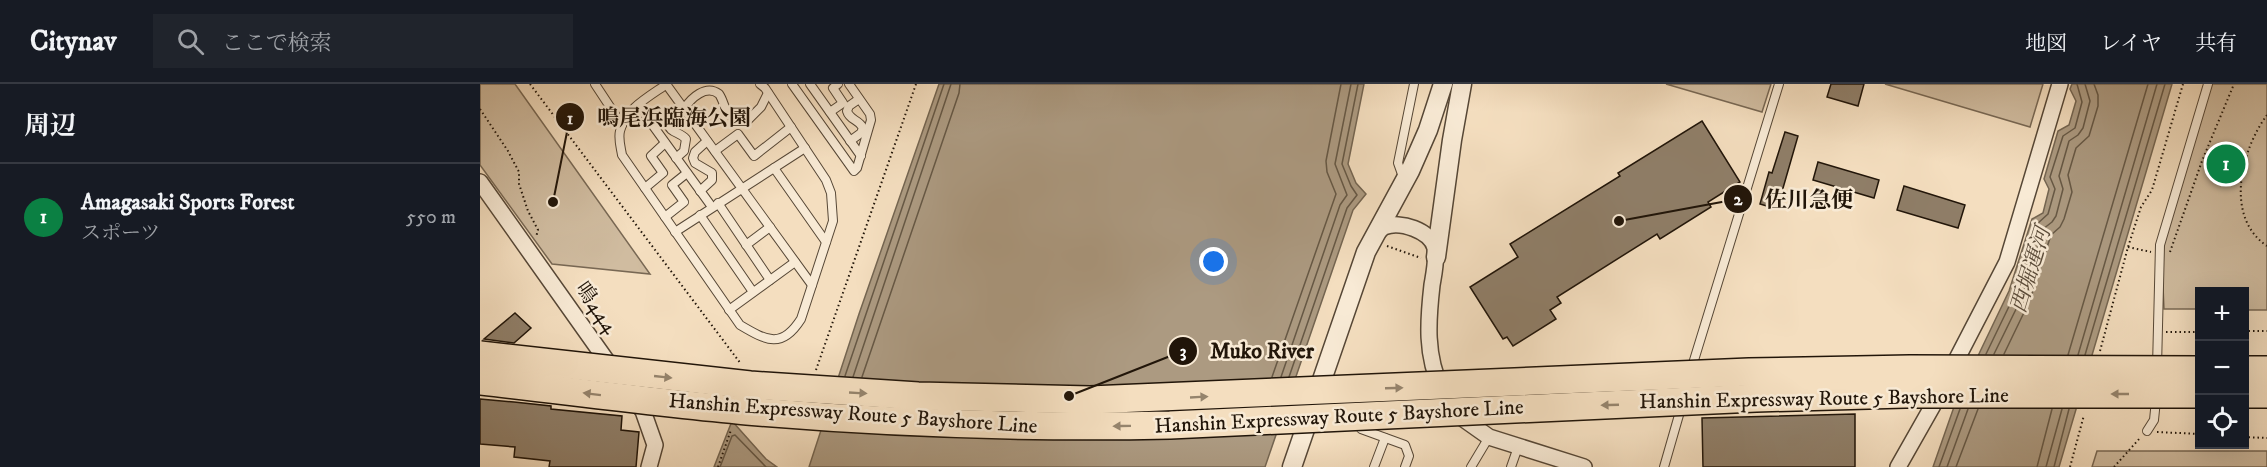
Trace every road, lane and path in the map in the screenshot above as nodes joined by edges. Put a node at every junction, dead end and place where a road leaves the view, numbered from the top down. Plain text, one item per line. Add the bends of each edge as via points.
1 (595, 84) edge
2 (667, 84) edge
3 (760, 84) edge
4 (792, 84) edge
5 (810, 84) edge
6 (838, 84) edge
7 (849, 84) edge
8 (1414, 84) edge
9 (1443, 84) edge
10 (1462, 84) edge
11 (1779, 84) edge
12 (2060, 84) edge
13 (2183, 84) edge
14 (2208, 84) edge
15 (2234, 84) edge
16 (768, 93) junction
17 (818, 96) junction
18 (859, 99) junction
19 (806, 104) junction
20 (638, 105) junction
21 (683, 107) junction
22 (480, 109) edge
23 (830, 112) junction
24 (2267, 115) edge
25 (622, 125) junction
26 (791, 127) junction
27 (707, 141) junction
28 (850, 141) junction
29 (665, 143) junction
30 (805, 148) junction
31 (715, 151) junction
32 (861, 156) junction
33 (676, 158) junction
34 (774, 168) junction
35 (687, 173) junction
36 (480, 182) edge
37 (1404, 182) junction
38 (645, 188) junction
39 (741, 188) junction
40 (700, 191) junction
41 (715, 205) junction
42 (700, 215) junction
43 (665, 217) junction
44 (742, 222) dead end
45 (734, 227) junction
46 (770, 227) junction
47 (675, 232) junction
48 (1373, 237) junction
49 (534, 239) dead end
50 (826, 242) junction
51 (746, 245) junction
52 (2267, 246) edge
53 (2128, 247) junction
54 (2160, 254) junction
55 (1436, 257) junction
56 (766, 258) dead end
57 (2167, 261) dead end
58 (795, 262) junction
59 (759, 263) junction
60 (770, 280) junction
61 (812, 285) junction
62 (753, 292) junction
63 (729, 310) junction
64 (2249, 331) edge
65 (2267, 331) edge
66 (2158, 332) junction
67 (2195, 332) edge
68 (2100, 351) dead end
69 (480, 355) edge
70 (2195, 370) edge
71 (2249, 370) edge
72 (2267, 370) edge
73 (2157, 374) dead end
74 (480, 381) edge
75 (1688, 381) dead end
76 (2156, 384) dead end
77 (1685, 392) dead end
78 (2195, 394) edge
79 (2249, 394) edge
80 (2267, 394) edge
81 (2085, 409) dead end
82 (1361, 429) dead end
83 (2147, 431) junction
84 (2195, 434) edge
85 (1489, 437) junction
86 (2249, 437) edge
87 (1385, 438) junction
88 (2267, 438) edge
89 (1518, 447) junction
90 (649, 467) edge
91 (1292, 467) edge
92 (1374, 467) edge
93 (1405, 467) edge
94 (1471, 467) edge
95 (1510, 467) edge
96 (1584, 467) edge
97 (1664, 467) edge
98 (1898, 467) edge
99 (2070, 467) edge
100 (2115, 467) edge

1 - 25 lane
2 - 20 lane
2 - 21 lane
3 - 16 lane
4 - 19 lane
5 - 17 lane
6 - 23 lane via 833,88 843,103
7 - 18 lane
8 - 37 lane via 1398,163
9 - 37 street via 1428,130
10 - 55 street
11 - 75 lane
12 - 98 street via 2007,262
13 - 53 path via 2152,190 2140,207
14 - 54 lane
15 - 57 path
16 - 21 lane via 748,120 733,117 714,89 699,89
16 - 26 lane
17 - 19 lane
17 - 23 lane
18 - 28 lane via 847,111 863,128
18 - 32 lane via 871,120
19 - 32 lane via 854,171
20 - 25 lane
20 - 29 lane
21 - 27 lane
21 - 33 lane via 667,122 674,133 686,139 684,151
22 - 49 path via 519,172 519,184 538,230
23 - 28 lane
24 - 52 path via 2246,156 2241,197 2250,229
25 - 38 lane via 622,155
26 - 30 lane
26 - 31 lane via 754,156 738,134
27 - 31 lane
27 - 40 lane via 693,158 713,177
28 - 32 lane
29 - 33 lane
29 - 38 lane via 651,156 663,173
30 - 34 lane
30 - 50 lane via 831,193 833,221
31 - 39 lane
33 - 35 lane
34 - 39 lane
34 - 50 lane
35 - 40 lane
35 - 43 lane via 672,185 684,202
36 - 90 street, 鳴444 via 643,411 654,445
37 - 48 street
38 - 43 lane
39 - 41 lane
39 - 46 lane
40 - 41 lane
41 - 42 lane
41 - 45 lane
42 - 47 lane
42 - 62 lane
43 - 47 lane
44 - 45 lane
45 - 51 lane
46 - 51 lane
46 - 58 lane
47 - 63 lane
48 - 55 street via 1383,227 1397,225 1424,233 1432,239
48 - 91 street
50 - 61 lane
51 - 59 lane
53 - 54 path
53 - 68 path
54 - 66 lane
55 - 85 street via 1427,325 1432,363 1453,411
56 - 59 lane
58 - 60 lane
58 - 61 lane
59 - 60 lane
60 - 62 lane
61 - 63 lane via 801,319 792,333 778,340 763,339 747,330
62 - 63 lane
64 - 65 path
66 - 67 path
66 - 73 lane
69 -> 70 highway, Hanshin Expressway Route 5 Bayshore Line, bridge via 750,385 918,396 1090,400 1749,372
71 - 72 highway
78 -> 74 highway, Hanshin Expressway Route 5 Bayshore Line, bridge via 1882,394 1082,427 913,422 748,411
76 - 83 lane via 2154,420
77 - 97 lane
79 - 80 highway
81 - 99 path
82 - 87 lane
83 - 84 path
83 - 100 path
85 - 89 street
85 - 94 lane
86 - 88 path
87 - 92 lane
87 - 93 lane via 1405,445 1409,456
89 - 95 lane
89 - 96 street

